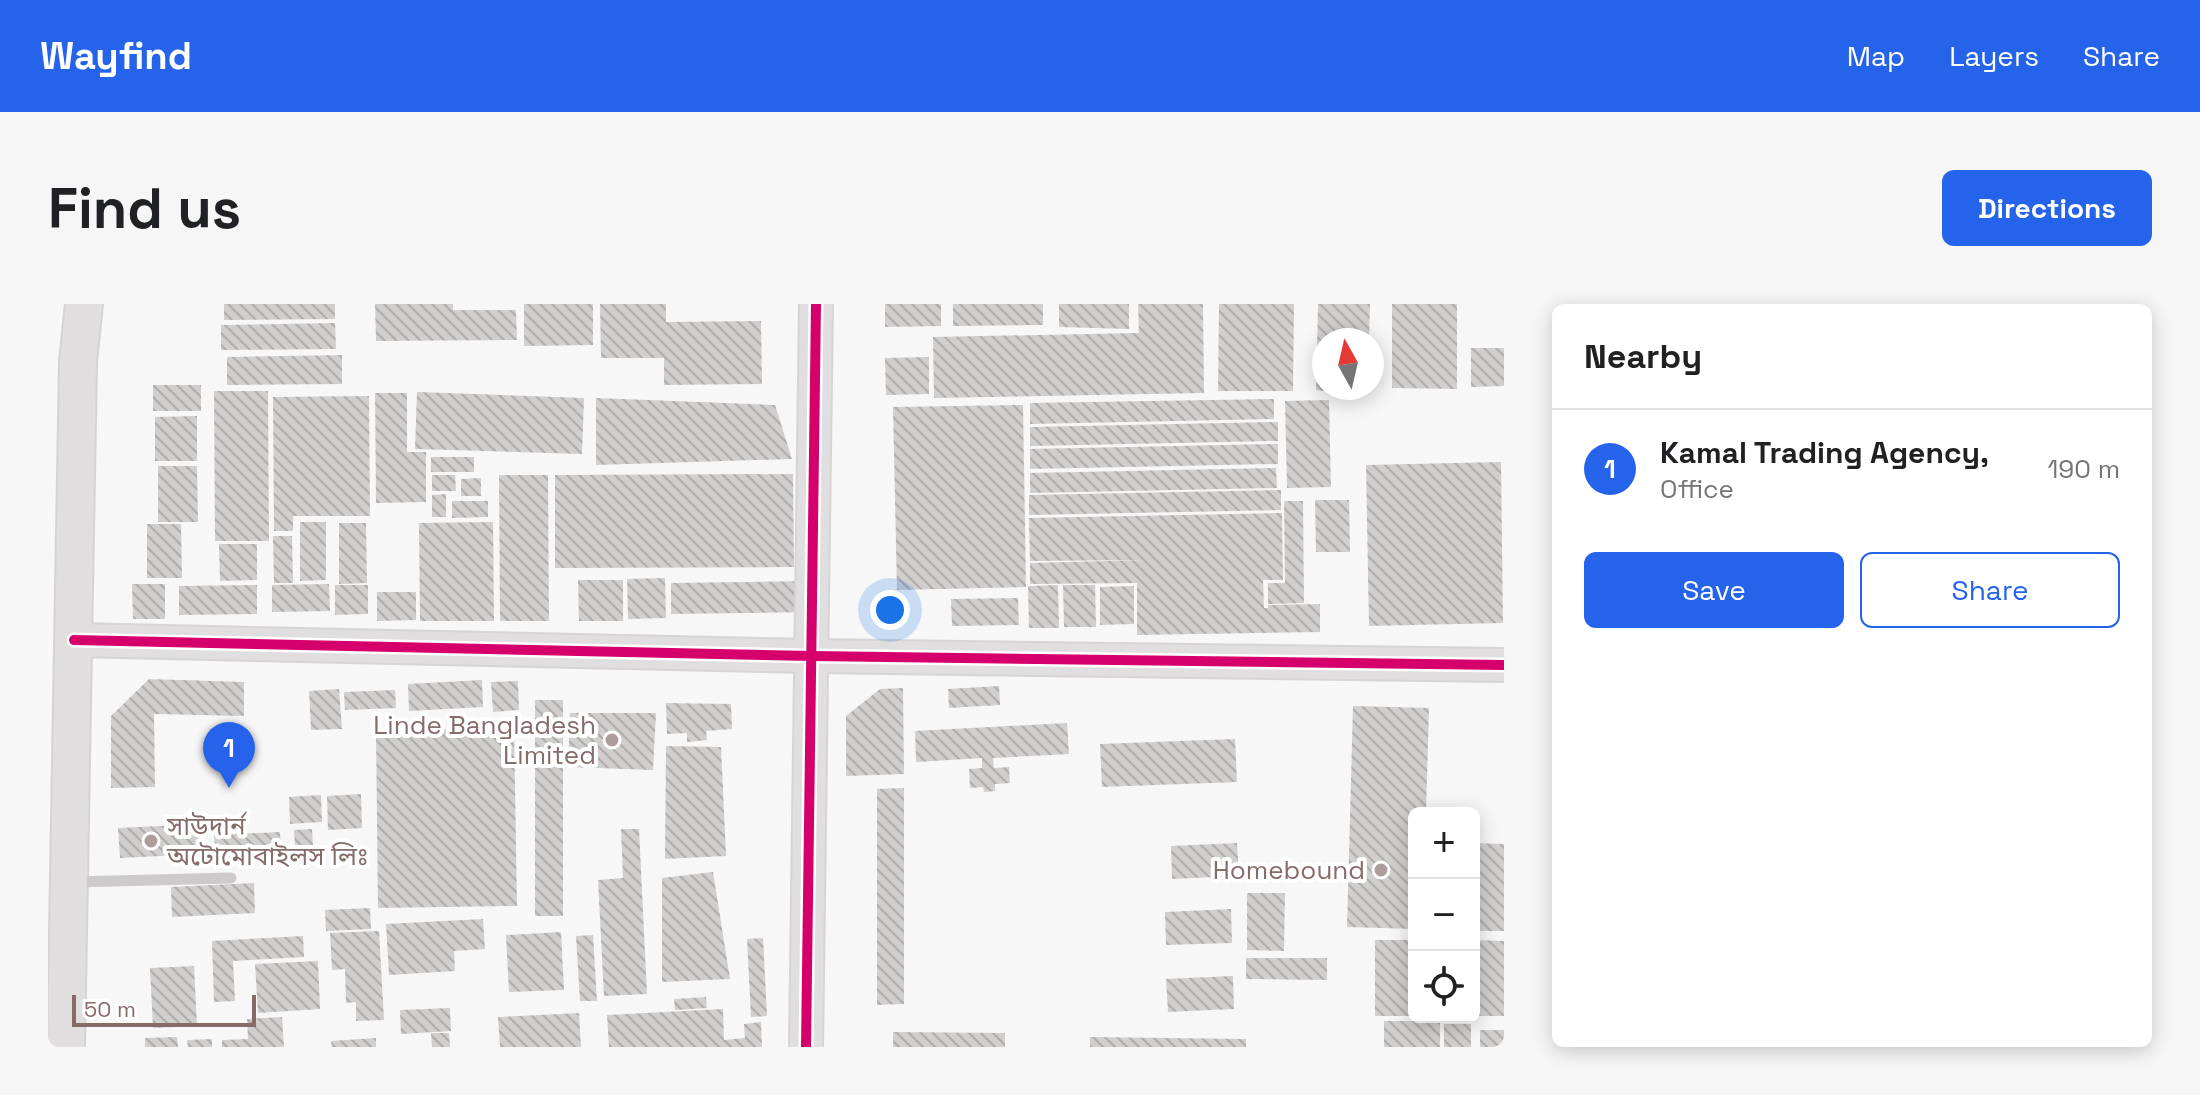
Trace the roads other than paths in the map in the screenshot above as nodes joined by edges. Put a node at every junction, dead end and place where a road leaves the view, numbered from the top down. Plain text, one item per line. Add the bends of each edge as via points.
1 (65, 304) edge
2 (84, 304) edge
3 (816, 304) edge
4 (78, 362) junction
5 (74, 640) junction
6 (811, 656) junction
7 (1504, 665) edge
8 (231, 878) dead end
9 (69, 882) junction
10 (66, 1047) edge
11 (806, 1047) edge

1 - 4 main road
2 - 4 main road
3 - 6 street
4 - 5 main road
5 - 6 street
5 - 9 main road
6 - 7 street
6 - 11 street
8 - 9 lane
9 - 10 main road

